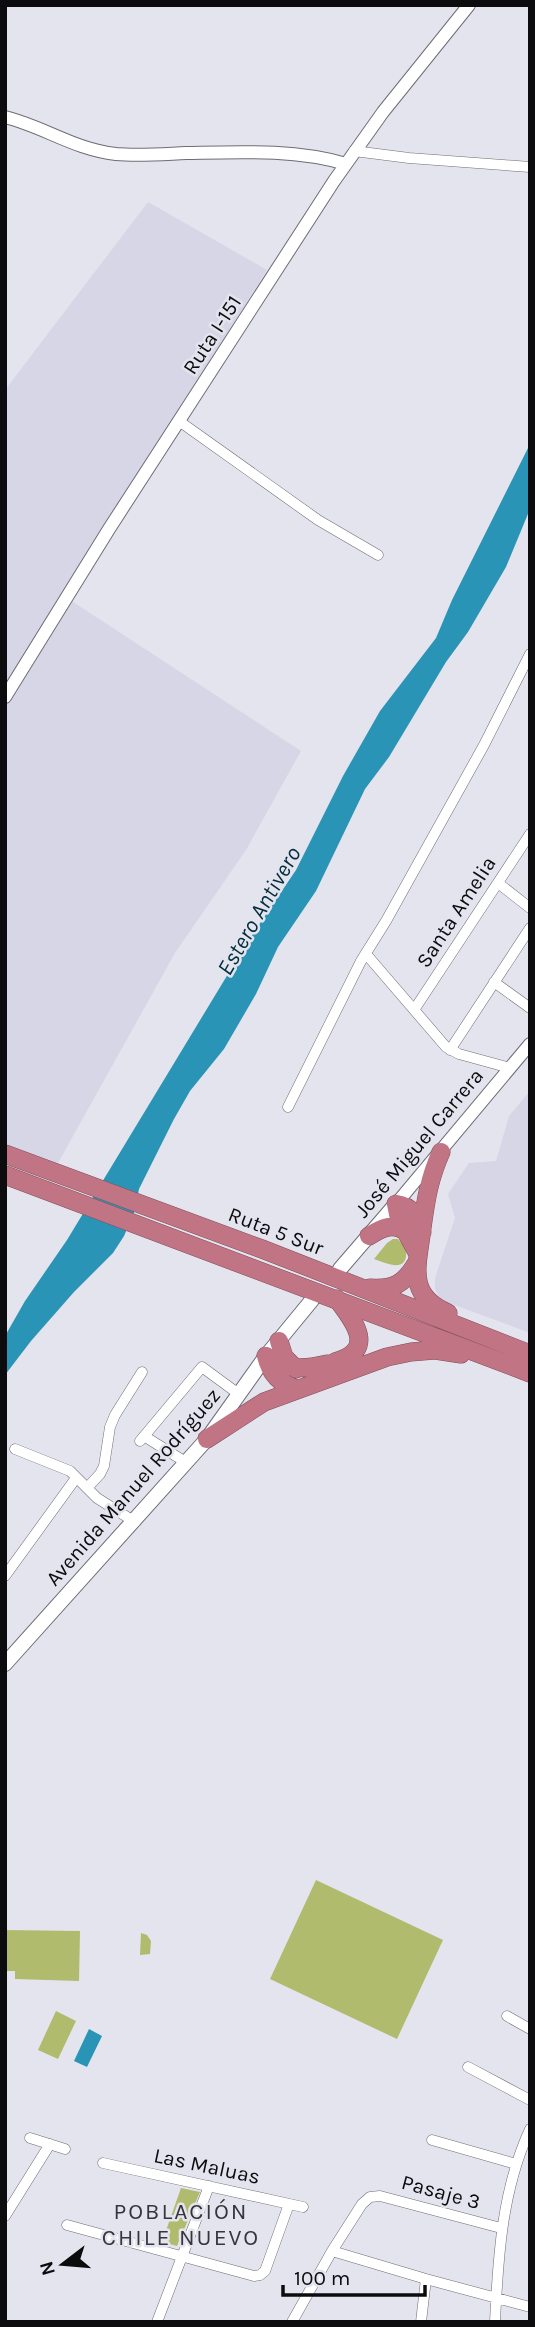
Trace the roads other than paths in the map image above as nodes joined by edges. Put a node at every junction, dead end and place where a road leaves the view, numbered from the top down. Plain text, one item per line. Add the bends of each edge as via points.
1 (469, 5) edge
2 (5, 117) edge
3 (355, 151) junction
4 (346, 163) junction
5 (530, 167) edge
6 (179, 421) junction
7 (378, 555) dead end
8 (530, 654) edge
9 (5, 697) edge
10 (530, 834) edge
11 (498, 883) junction
12 (530, 908) edge
13 (530, 928) edge
14 (366, 954) junction
15 (494, 982) junction
16 (530, 1008) edge
17 (414, 1010) junction
18 (529, 1045) edge
19 (450, 1050) junction
20 (510, 1068) junction
21 (288, 1107) dead end
22 (441, 1152) junction
23 (5, 1154) edge
24 (5, 1174) edge
25 (396, 1204) junction
26 (415, 1233) junction
27 (369, 1236) junction
28 (417, 1259) junction
29 (340, 1269) dead end
30 (359, 1288) junction
31 (337, 1299) junction
32 (312, 1300) dead end
33 (279, 1341) junction
34 (530, 1352) edge
35 (266, 1356) junction
36 (296, 1369) junction
37 (522, 1370) edge
38 (142, 1372) dead end
39 (297, 1389) junction
40 (240, 1395) junction
41 (207, 1439) junction
42 (15, 1449) dead end
43 (187, 1462) junction
44 (76, 1478) junction
45 (87, 1488) junction
46 (135, 1522) junction
47 (5, 1576) edge
48 (5, 1664) edge
49 (507, 2016) dead end
50 (530, 2029) edge
51 (468, 2067) dead end
52 (530, 2100) edge
53 (530, 2129) edge
54 (30, 2138) dead end
55 (432, 2140) dead end
56 (50, 2144) junction
57 (65, 2149) dead end
58 (103, 2163) dead end
59 (516, 2164) junction
60 (209, 2186) junction
61 (289, 2204) junction
62 (303, 2207) dead end
63 (5, 2216) edge
64 (67, 2225) dead end
65 (501, 2228) junction
66 (332, 2251) junction
67 (183, 2257) junction
68 (426, 2280) junction
69 (496, 2298) junction
70 (530, 2307) edge
71 (158, 2322) edge
72 (292, 2322) edge
73 (421, 2322) edge
74 (495, 2322) edge

1 - 3 street, Ruta I-151
2 - 4 street via 97,151 142,155 234,152
3 - 4 street, Ruta I-151
3 - 5 street
4 - 6 street, Ruta I-151
6 - 7 street via 318,520
6 - 9 street, Ruta I-151
8 - 14 street
10 - 11 street, Santa Amelia
11 - 12 street
11 - 17 street, Santa Amelia
13 - 15 street
14 - 17 street
14 - 21 street
15 - 16 street
15 - 19 street
17 - 19 street
18 - 20 street, José Miguel Carrera
19 - 20 street
20 - 22 street, José Miguel Carrera
22 - 25 street, José Miguel Carrera
22 - 26 highway
23 - 30 highway, Ruta 5 Sur
24 - 31 highway, Ruta 5 Sur
25 - 26 highway via 399,1219
25 - 27 main road, José Miguel Carrera
26 - 27 highway via 389,1226
26 - 28 highway
27 - 29 main road, José Miguel Carrera
28 - 30 highway via 408,1277 395,1286
28 - 34 highway via 420,1287 430,1304 501,1334
30 - 34 highway, Ruta 5 Sur
31 - 36 highway via 355,1323 359,1337 354,1352 345,1359
31 - 37 highway, Ruta 5 Sur
32 - 33 main road, Avenida Manuel Rodríguez
33 - 35 main road, Avenida Manuel Rodríguez
33 - 36 highway via 284,1357
35 - 36 highway
35 - 39 highway via 279,1379
35 - 40 main road, Avenida Manuel Rodríguez
37 - 39 highway via 457,1353 411,1352
38 - 45 street via 115,1415 104,1466
39 - 41 highway via 253,1407
40 - 41 main road, Avenida Manuel Rodríguez
40 - 43 street via 202,1367 142,1438
41 - 43 main road, Avenida Manuel Rodríguez
42 - 44 street via 63,1467
43 - 46 main road, Avenida Manuel Rodríguez
44 - 45 street
44 - 47 street
45 - 46 street
46 - 48 main road, Avenida Manuel Rodríguez
49 - 50 street
51 - 52 street
53 - 59 street
54 - 56 street
55 - 59 street
56 - 57 street
56 - 63 street
58 - 60 street, Las Maluas
59 - 65 street
60 - 61 street, Las Maluas
60 - 67 street
61 - 62 street, Las Maluas
61 - 67 street via 260,2275
64 - 67 street
65 - 66 street, Pasaje 3 via 370,2197
65 - 69 street
66 - 68 street
66 - 72 street
67 - 71 street
68 - 69 street
68 - 73 street
69 - 70 street
69 - 74 street

